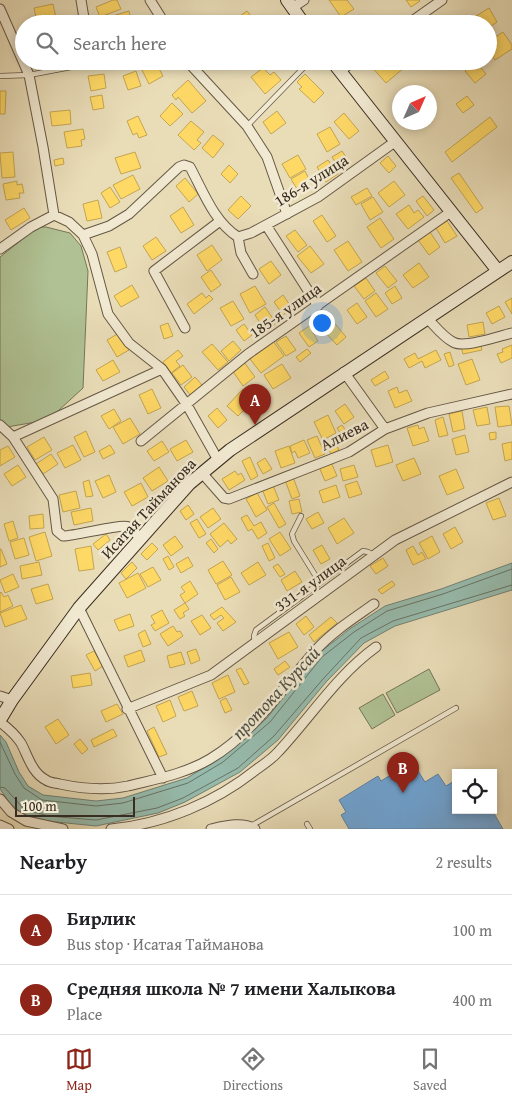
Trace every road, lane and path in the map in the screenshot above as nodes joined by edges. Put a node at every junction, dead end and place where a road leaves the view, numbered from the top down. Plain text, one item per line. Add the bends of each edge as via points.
1 (81, 0) edge
2 (150, 0) edge
3 (304, 0) edge
4 (442, 0) edge
5 (289, 4) edge
6 (0, 9) edge
7 (84, 15) edge
8 (159, 15) edge
9 (297, 15) edge
10 (421, 15) edge
11 (15, 43) edge
12 (27, 70) edge
13 (55, 70) edge
14 (195, 70) edge
15 (301, 70) edge
16 (339, 70) edge
17 (29, 75) junction
18 (0, 76) edge
19 (247, 126) junction
20 (396, 141) junction
21 (452, 211) junction
22 (287, 214) junction
23 (54, 215) junction
24 (220, 221) junction
25 (266, 225) junction
26 (83, 234) junction
27 (238, 237) junction
28 (0, 249) edge
29 (512, 262) edge
30 (498, 271) junction
31 (254, 274) dead end
32 (318, 306) junction
33 (426, 318) junction
34 (185, 328) dead end
35 (512, 333) edge
36 (162, 369) junction
37 (344, 372) junction
38 (512, 394) edge
39 (187, 405) junction
40 (0, 425) edge
41 (385, 429) junction
42 (13, 437) junction
43 (141, 441) dead end
44 (218, 460) junction
45 (202, 473) junction
46 (512, 482) edge
47 (301, 516) dead end
48 (140, 538) junction
49 (373, 555) junction
50 (320, 583) junction
51 (309, 596) junction
52 (374, 604) dead end
53 (79, 608) junction
54 (376, 647) dead end
55 (6, 698) edge
56 (456, 708) dead end
57 (128, 709) junction
58 (0, 721) edge
59 (163, 778) junction
60 (0, 799) edge
61 (307, 824) dead end
62 (0, 825) edge
63 (253, 828) edge
64 (9, 829) edge
65 (63, 829) edge
66 (112, 829) edge
67 (211, 829) edge
68 (310, 829) edge

1 - 7 street
2 - 8 street
3 - 5 street
4 - 10 street
5 - 9 street
6 - 11 street
12 - 17 street
13 - 17 lane
14 - 19 street
15 - 19 lane
16 - 20 street
17 - 18 lane
17 - 23 street
19 - 22 street via 267,157
20 - 21 street
20 - 22 street, 186-я улица via 318,197
21 - 30 street
21 - 32 street, 185-я улица
22 - 25 street, 186-я улица
23 - 26 street
23 - 28 street
24 - 26 street via 190,168 184,165 179,166 129,214 109,226
24 - 27 street
24 - 34 street via 154,271
25 - 27 street, 186-я улица
25 - 32 street
26 - 36 street via 92,254 108,314 129,344
27 - 31 street via 241,253
29 - 30 street, Исатая Тайманова
30 - 33 street, Исатая Тайманова
32 - 39 street, 185-я улица via 248,354
33 - 35 street via 458,344
33 - 37 street, Исатая Тайманова
36 - 39 street
36 - 42 street
37 - 41 street
37 - 44 street, Исатая Тайманова
38 - 41 street, Алиева via 428,413
39 - 43 street, 185-я улица
39 - 44 street
40 - 42 street
41 - 45 street, Алиева via 349,452 229,499 224,498
42 - 48 street via 54,499 57,531 63,536 120,525 130,527
44 - 45 street, Исатая Тайманова
45 - 48 street, Исатая Тайманова
46 - 49 street, 331-я улица via 395,540
47 - 50 lane via 292,534
48 - 53 street, Исатая Тайманова
49 - 50 lane via 362,551
49 - 51 street, 331-я улица
50 - 51 lane
51 - 57 street, 331-я улица via 211,675
52 - 59 street via 316,650 266,711 224,749 188,770
53 - 55 street, Исатая Тайманова
53 - 57 street
54 - 66 street via 358,660 276,754 240,783 172,816
55 - 58 street, Исатая Тайманова
56 - 63 lane
57 - 59 street
58 - 59 street via 21,743 34,771 46,781 78,788 113,789
60 - 65 street via 11,812 26,821
61 - 68 lane
62 - 64 street
63 - 67 street via 228,825

